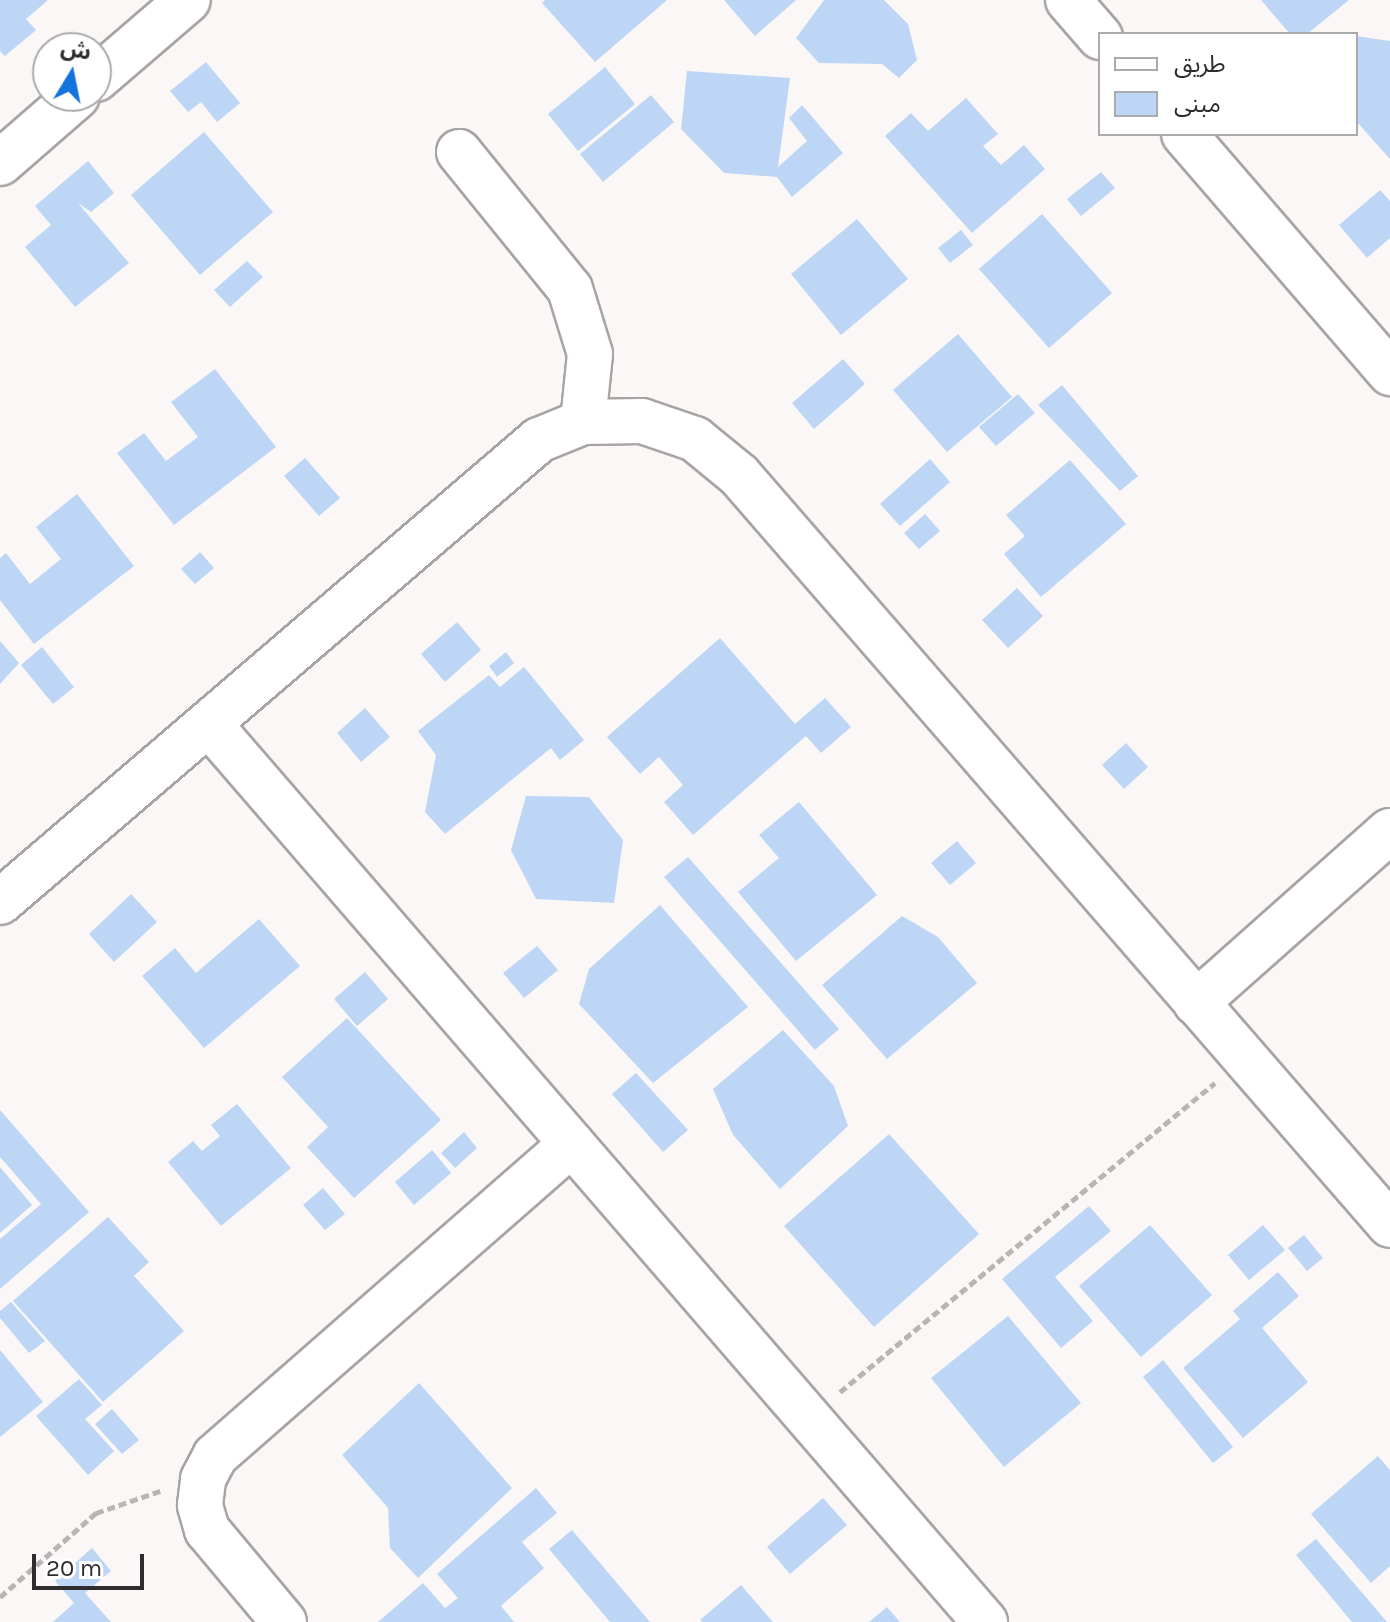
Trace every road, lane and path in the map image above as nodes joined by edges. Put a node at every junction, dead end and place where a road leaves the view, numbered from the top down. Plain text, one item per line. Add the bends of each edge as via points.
1 (188, 0) edge
2 (1068, 0) edge
3 (1098, 35) edge
4 (112, 65) edge
5 (59, 112) edge
6 (1186, 136) edge
7 (459, 152) dead end
8 (0, 163) edge
9 (1390, 373) edge
10 (583, 422) junction
11 (209, 724) junction
12 (1390, 831) edge
13 (0, 902) edge
14 (1196, 1003) junction
15 (1244, 1059) junction
16 (572, 1144) junction
17 (1390, 1225) edge
18 (808, 1418) junction
19 (203, 1479) junction
20 (0, 1597) edge
21 (284, 1622) edge
22 (985, 1622) edge

1 - 4 street
2 - 3 street
5 - 8 street
6 - 9 street
7 - 10 street via 570,289 590,354
10 - 11 street via 539,440 500,470
10 - 14 street via 642,421 695,439 739,475
11 - 13 street
11 - 16 street
12 - 14 street
14 - 15 street
15 - 17 street
15 - 18 path
16 - 18 street
16 - 19 street via 234,1438
18 - 22 street
19 - 20 path via 96,1513
19 - 21 street via 200,1505 207,1530

